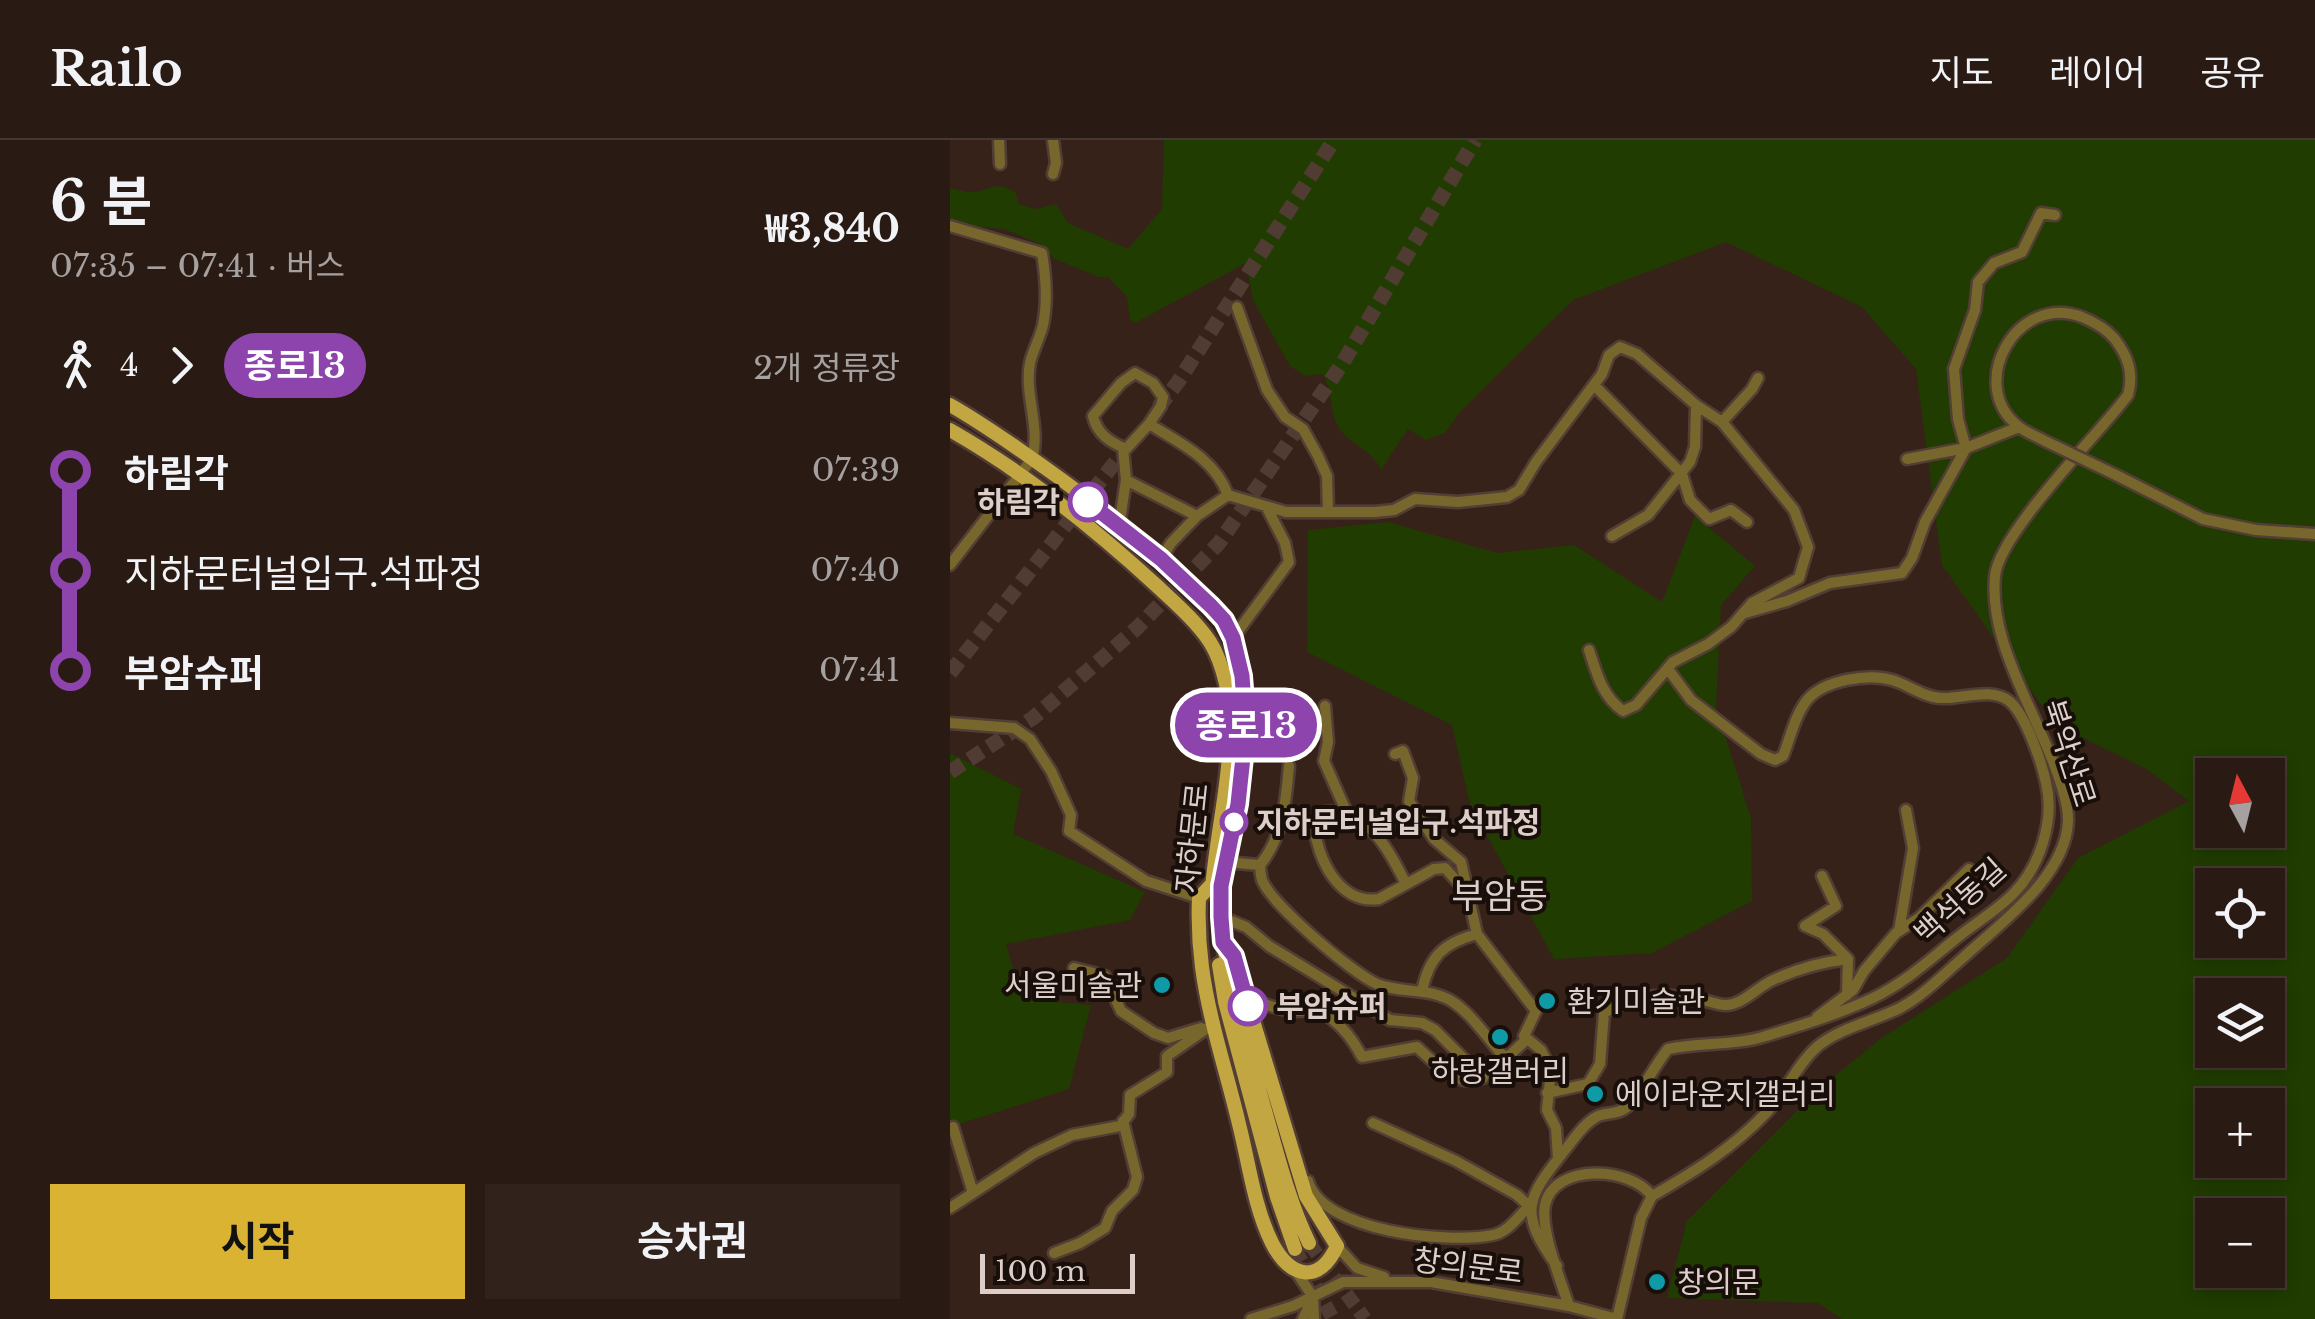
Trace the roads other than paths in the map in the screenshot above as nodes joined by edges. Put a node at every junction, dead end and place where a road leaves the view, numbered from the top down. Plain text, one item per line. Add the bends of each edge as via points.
1 (999, 140) edge
2 (1053, 140) edge
3 (1000, 164) dead end
4 (1053, 174) dead end
5 (2056, 215) dead end
6 (950, 226) edge
7 (1237, 307) dead end
8 (1758, 378) dead end
9 (1594, 385) junction
10 (950, 405) edge
11 (1696, 405) junction
12 (1722, 422) junction
13 (1149, 424) junction
14 (2019, 427) junction
15 (950, 430) edge
16 (1123, 448) junction
17 (1966, 448) junction
18 (1032, 458) junction
19 (1908, 459) dead end
20 (1682, 474) junction
21 (1020, 477) junction
22 (1126, 480) junction
23 (1228, 495) junction
24 (1266, 506) junction
25 (1328, 510) junction
26 (1197, 516) junction
27 (1747, 522) dead end
28 (1120, 527) junction
29 (2315, 534) edge
30 (1612, 536) dead end
31 (1161, 559) junction
32 (950, 565) edge
33 (1739, 615) junction
34 (1233, 638) junction
35 (1589, 650) dead end
36 (1668, 669) junction
37 (1326, 706) dead end
38 (954, 724) edge
39 (1394, 754) dead end
40 (1289, 766) dead end
41 (1906, 810) dead end
42 (1347, 813) junction
43 (1225, 862) junction
44 (1260, 864) junction
45 (1968, 868) dead end
46 (1822, 876) dead end
47 (1212, 884) junction
48 (1406, 884) junction
49 (1199, 898) junction
50 (1472, 903) junction
51 (1221, 917) junction
52 (1899, 931) junction
53 (1478, 934) junction
54 (1223, 942) junction
55 (1848, 960) junction
56 (1074, 968) dead end
57 (1422, 991) junction
58 (1847, 995) junction
59 (1246, 1000) junction
60 (1812, 1020) junction
61 (1212, 1024) junction
62 (1526, 1040) junction
63 (1506, 1059) junction
64 (1483, 1078) junction
65 (1547, 1092) junction
66 (1124, 1122) junction
67 (1373, 1123) dead end
68 (953, 1127) dead end
69 (955, 1153) edge
70 (1558, 1159) junction
71 (973, 1192) junction
72 (1652, 1196) junction
73 (1529, 1206) junction
74 (950, 1208) edge
75 (1337, 1246) junction
76 (1054, 1253) dead end
77 (1557, 1266) junction
78 (1296, 1270) junction
79 (1394, 1282) junction
80 (1313, 1296) junction
81 (1568, 1306) junction
82 (1250, 1319) edge
83 (1303, 1319) edge
84 (1314, 1319) edge
85 (1617, 1319) edge

1 - 3 street
2 - 4 street
5 - 17 street via 2041,213 2022,252 1994,263 1978,282 1954,369
6 - 18 street via 1042,253 1043,326 1030,363
7 - 25 street via 1267,390 1302,429 1327,476
8 - 12 street
9 - 11 street via 1620,347
9 - 20 street
9 - 25 street via 1520,490 1506,497 1415,499 1375,512
10 - 18 main road, 자하문로
11 - 12 street
11 - 20 street via 1695,447
12 - 33 street via 1794,510 1808,547 1799,578
13 - 16 street
13 - 16 street via 1163,397 1135,373 1094,416 1096,429
13 - 23 street via 1220,474
14 - 17 street
14 - 29 street, bridge via 2204,519
14 - 72 street, 북악산로 via 2003,406 1998,381 2013,333 2028,321 2070,313 2110,334 2131,368 2128,395 2008,542 1995,577 2002,638 2066,808 2058,853 2030,898 1938,979 1904,1006 1822,1042 1746,1132
15 - 21 main road, 자하문로
16 - 22 street
17 - 19 street
17 - 33 street via 1902,573 1830,582
18 - 21 street
18 - 28 main road, 자하문로
20 - 27 street via 1690,500 1708,519 1731,510
20 - 30 street via 1648,515
21 - 32 street
21 - 47 main road, 자하문로 via 1136,567 1210,643 1226,682 1229,714
22 - 26 street
22 - 28 street
23 - 24 street
23 - 26 street
24 - 25 street
24 - 34 street via 1289,562
26 - 31 street
28 - 31 main road, 자하문로
31 - 34 main road, 자하문로 via 1224,620
33 - 36 street
34 - 43 main road, 자하문로 via 1246,729
35 - 36 street via 1611,702 1623,711 1636,706
36 - 60 street, 백석동길 via 1691,700 1775,760 1783,756 1807,701 1822,688 1861,678 1890,679 1938,698 2005,697 2028,733 2051,805 2022,885 1910,978
37 - 42 street via 1324,761
38 - 49 street via 1014,728 1030,739 1071,816 1069,831 1146,882
39 - 50 street via 1404,751 1414,778 1409,801 1434,839 1460,862
40 - 44 street via 1281,824
41 - 52 street via 1913,848
42 - 48 street via 1375,833
42 - 48 street via 1326,812 1314,825 1341,889 1370,900
43 - 44 street
43 - 51 main road, 자하문로
44 - 57 street via 1276,900 1360,974
45 - 52 street
46 - 55 street via 1836,906 1804,926
47 - 49 main road
47 - 54 main road, 자하문로 via 1225,1002 1277,1197 1302,1246
48 - 50 street via 1445,868
49 - 61 main road
50 - 53 street
51 - 54 main road, 자하문로
51 - 64 street via 1390,1020 1435,1030
52 - 58 street
53 - 57 street via 1440,951 1426,968
53 - 62 street via 1536,1010
54 - 59 main road via 1234,956
55 - 58 street
55 - 65 street via 1775,978 1725,1005 1646,994 1623,1002 1604,1013 1600,1064 1588,1084
56 - 61 street via 1105,976 1121,1010 1154,1033 1168,1038
57 - 63 street via 1462,1009
58 - 60 street
59 - 64 street via 1302,1014 1315,1008 1349,1032 1362,1057 1417,1047 1449,1077 1468,1083
59 - 73 street via 1310,1188 1322,1205 1429,1236 1494,1235
59 - 75 main road via 1306,1196
60 - 70 street, 백석동길 via 1737,1043 1668,1049 1627,1106 1583,1128
61 - 66 street via 1167,1056 1166,1072 1130,1095
61 - 78 main road via 1268,1231
62 - 63 street
62 - 65 street via 1552,1070
63 - 64 street
65 - 70 street
66 - 71 street via 1072,1134
66 - 76 street via 1137,1177 1133,1190 1105,1228
67 - 73 street via 1456,1161
68 - 69 street
69 - 71 street
70 - 73 street, 백석동길
71 - 74 street
72 - 77 street via 1637,1182 1608,1172 1555,1187 1544,1207
72 - 85 street
73 - 77 street via 1538,1239
75 - 78 main road via 1325,1267 1307,1274
75 - 79 street via 1357,1268
77 - 81 street
78 - 80 street
79 - 80 street, 창의문로 via 1343,1282
79 - 81 street, 창의문로 via 1470,1286
80 - 82 street, 창의문로
80 - 83 street
80 - 84 street
81 - 85 street, 창의문로

